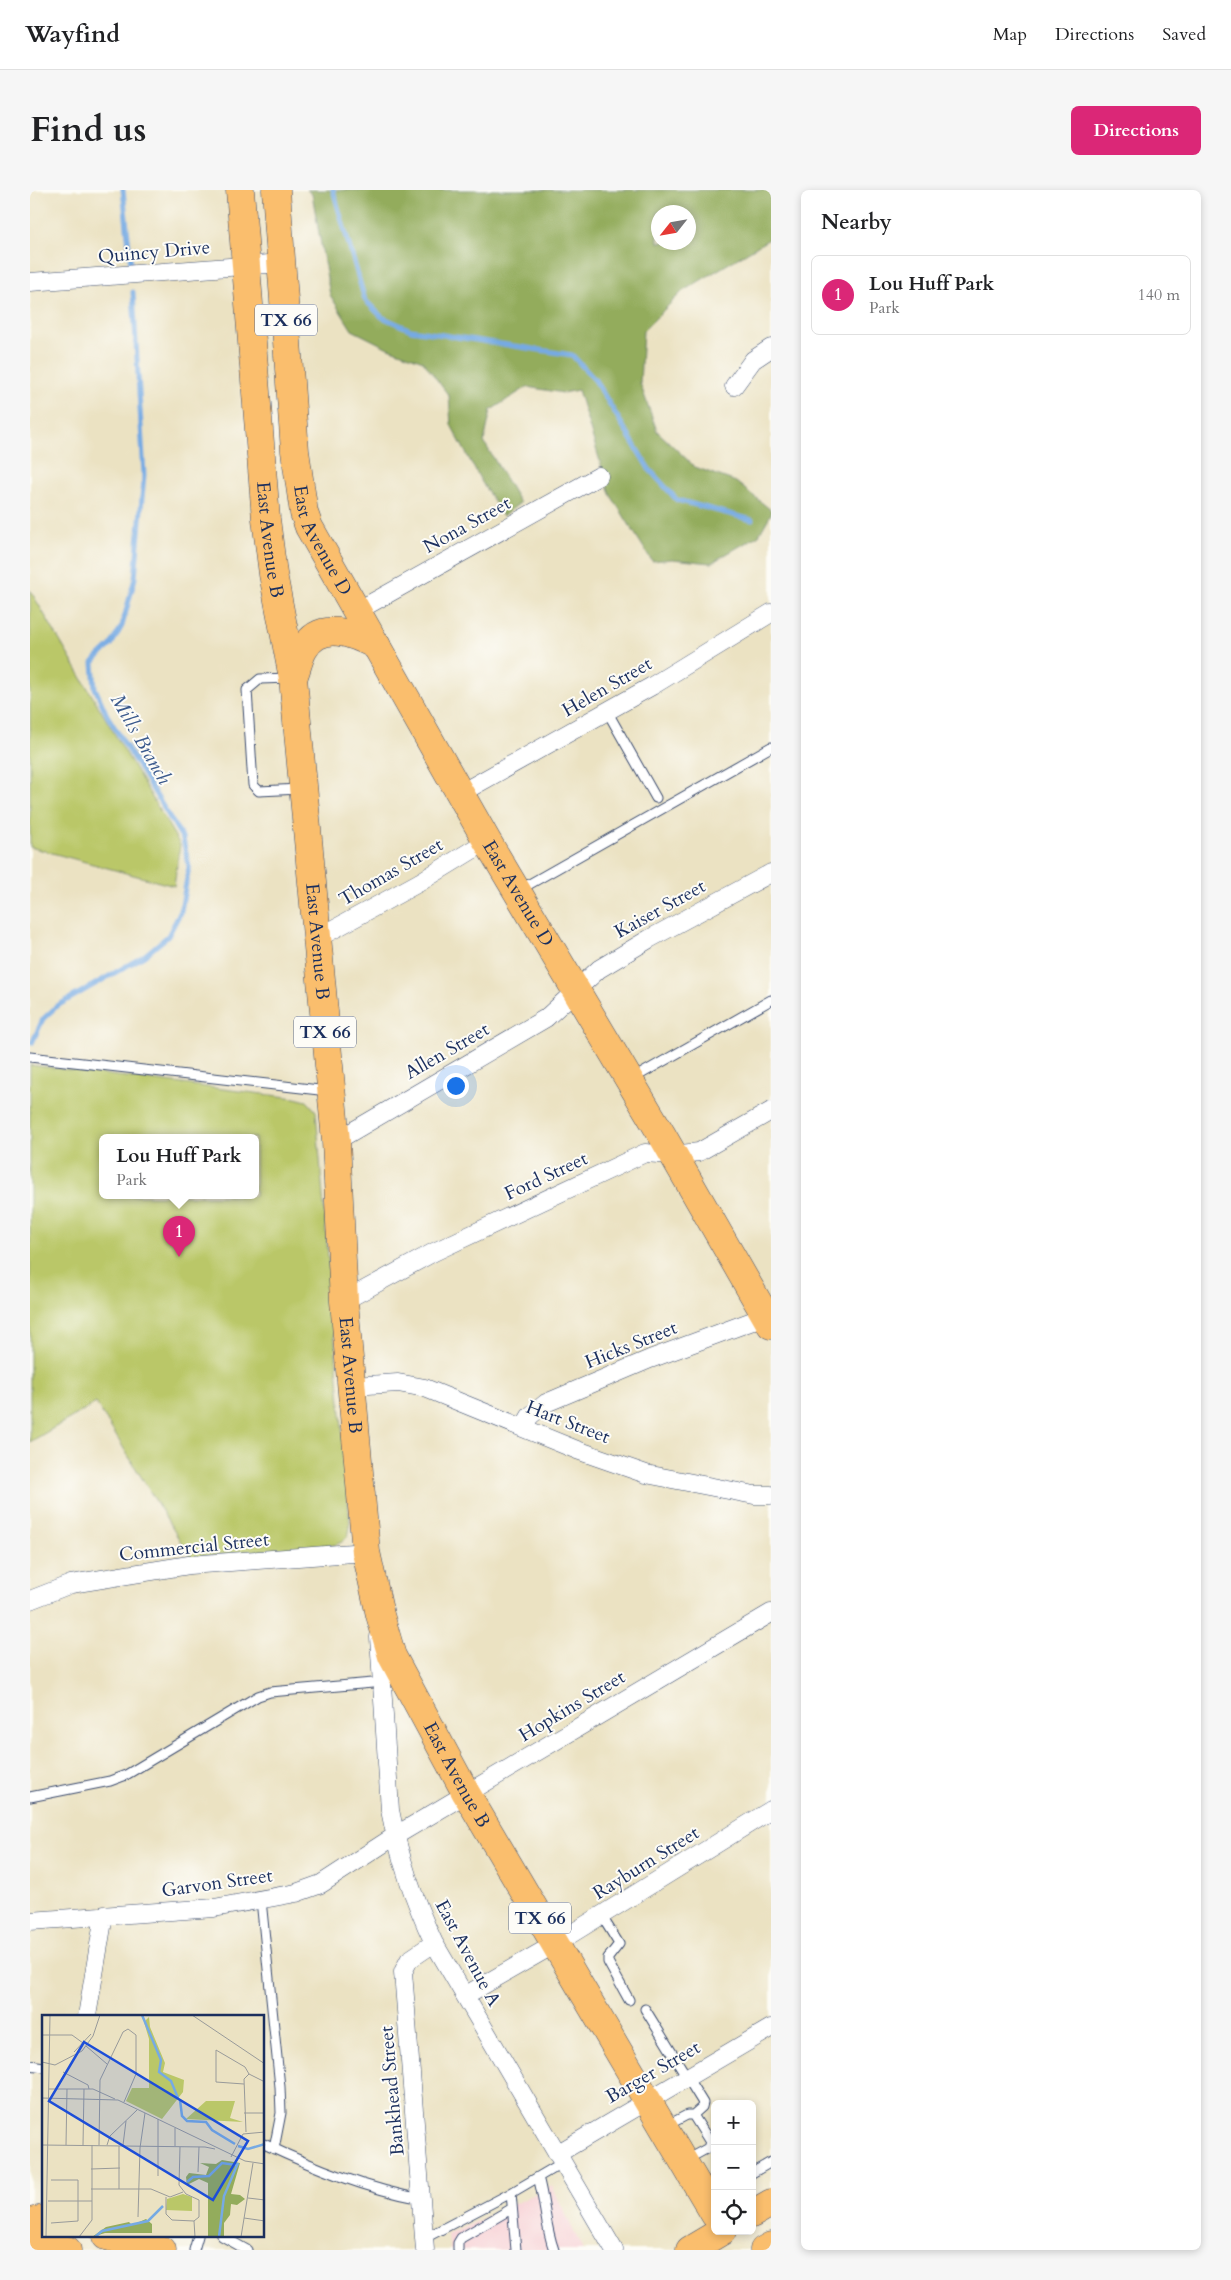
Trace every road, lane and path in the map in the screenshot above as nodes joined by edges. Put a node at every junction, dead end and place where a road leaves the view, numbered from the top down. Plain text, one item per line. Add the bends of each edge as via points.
1 (240, 190) edge
2 (276, 190) edge
3 (282, 263) junction
4 (246, 265) junction
5 (30, 282) edge
6 (771, 348) edge
7 (734, 386) dead end
8 (599, 476) dead end
9 (356, 611) junction
10 (771, 613) edge
11 (377, 646) junction
12 (293, 678) junction
13 (607, 712) junction
14 (771, 747) edge
15 (303, 789) junction
16 (461, 793) junction
17 (656, 798) dead end
18 (487, 841) junction
19 (771, 873) edge
20 (517, 892) junction
21 (316, 939) junction
22 (574, 990) junction
23 (771, 1000) edge
24 (30, 1056) edge
25 (629, 1081) junction
26 (331, 1092) junction
27 (771, 1111) edge
28 (336, 1141) junction
29 (672, 1155) junction
30 (344, 1301) junction
31 (768, 1320) edge
32 (353, 1386) junction
33 (523, 1428) junction
34 (771, 1495) edge
35 (366, 1552) junction
36 (30, 1600) edge
37 (771, 1613) edge
38 (392, 1681) junction
39 (466, 1793) junction
40 (30, 1797) edge
41 (771, 1810) edge
42 (395, 1836) junction
43 (261, 1900) junction
44 (104, 1915) junction
45 (601, 1915) junction
46 (30, 1921) edge
47 (434, 1944) junction
48 (555, 1944) junction
49 (466, 1996) junction
50 (630, 2000) dead end
51 (645, 2009) dead end
52 (87, 2015) edge
53 (771, 2028) edge
54 (688, 2077) junction
55 (648, 2100) junction
56 (693, 2115) junction
57 (664, 2127) junction
58 (265, 2144) edge
59 (274, 2149) junction
60 (560, 2159) junction
61 (684, 2161) junction
62 (771, 2162) edge
63 (756, 2171) edge
64 (538, 2177) junction
65 (510, 2193) junction
66 (422, 2198) junction
67 (771, 2203) edge
68 (711, 2208) edge
69 (511, 2209) junction
70 (756, 2212) edge
71 (30, 2222) edge
72 (42, 2232) edge
73 (716, 2235) edge
74 (726, 2235) edge
75 (114, 2238) edge
76 (151, 2238) edge
77 (225, 2238) edge
78 (425, 2244) edge
79 (771, 2246) edge
80 (236, 2247) edge
81 (162, 2250) edge
82 (177, 2250) edge
83 (247, 2250) edge
84 (458, 2250) edge
85 (516, 2250) edge
86 (554, 2250) edge
87 (614, 2250) edge
88 (690, 2250) edge
89 (735, 2250) edge
90 (764, 2250) edge

1 - 4 main road, TX 66
2 - 3 main road, TX 66
3 - 4 street, Quincy Drive
3 - 9 main road, East Avenue D / TX 66 via 295,451 304,513
4 - 5 street, Quincy Drive
4 - 12 main road, East Avenue B / TX 66 via 273,574
6 - 7 street via 753,360
8 - 9 street, Nona Street
9 - 11 main road, East Avenue D / TX 66
10 - 13 street, Helen Street
11 - 12 main road via 342,631 326,632 304,648
11 - 16 main road, East Avenue D / TX 66
12 - 15 main road, East Avenue B / TX 66
12 - 15 lane via 260,678 247,690 253,785 259,790
13 - 16 street, Helen Street
13 - 17 lane
14 - 20 lane
15 - 21 main road, East Avenue B / TX 66
16 - 18 main road, East Avenue D / TX 66
18 - 20 main road, East Avenue D / TX 66
18 - 21 street, Thomas Street
19 - 22 street, Kaiser Street via 649,938 599,969
20 - 22 main road, East Avenue D / TX 66
21 - 26 main road, East Avenue B / TX 66
22 - 25 main road, East Avenue D / TX 66
22 - 28 street, Allen Street via 546,1018
23 - 25 lane
24 - 26 lane
25 - 29 main road, East Avenue D / TX 66
26 - 28 main road, East Avenue B / TX 66
27 - 29 street, Ford Street via 699,1152
28 - 30 main road, East Avenue B / TX 66
29 - 30 street, Ford Street via 645,1153 434,1252
29 - 31 main road, East Avenue D / TX 66
30 - 32 main road, East Avenue B / TX 66
31 - 33 street, Hicks Street via 650,1360 546,1403 530,1416
32 - 33 street, Hart Street via 398,1383 425,1388
32 - 35 main road, East Avenue B / TX 66
33 - 34 street, Hart Street via 646,1474 705,1487
35 - 36 street, Commercial Street via 188,1565 71,1584
35 - 38 main road, East Avenue B / TX 66 via 392,1656
37 - 39 street, Hopkins Street
38 - 39 main road, East Avenue B / TX 66
38 - 40 lane via 270,1692 258,1696 126,1775
38 - 42 street, East Avenue A via 390,1810
39 - 42 street, Hopkins Street
39 - 48 main road, East Avenue B / TX 66
41 - 45 street, Rayburn Street
42 - 43 street, Garvon Street via 321,1884
42 - 47 street, East Avenue A via 419,1910
43 - 44 street, Garvon Street via 214,1908
43 - 59 lane via 280,2087 281,2113
44 - 46 street, Garvon Street
44 - 52 street
45 - 48 street, Rayburn Street
45 - 50 lane via 619,1944 608,1962
47 - 49 street, East Avenue A
47 - 66 street, Bankhead Street via 409,1960 404,1972
48 - 49 street, Rayburn Street
48 - 55 main road, East Avenue B / TX 66
49 - 60 street, East Avenue A
51 - 54 lane
53 - 54 street, Barger Street
54 - 55 street, Barger Street
54 - 56 lane via 703,2103
55 - 57 main road, East Avenue B / TX 66
55 - 60 street, Barger Street
56 - 57 lane
56 - 61 lane via 710,2142 708,2148
57 - 61 main road, East Avenue B / TX 66
58 - 59 lane
59 - 66 lane via 352,2180 400,2195
60 - 64 lane
60 - 87 street, East Avenue A
61 - 68 main road, East Avenue B / TX 66
62 - 63 lane
64 - 65 lane
64 - 86 lane
65 - 69 lane
65 - 78 lane
66 - 78 street, Bankhead Street
67 - 70 main road
69 - 84 lane via 461,2238
69 - 85 lane
71 - 72 main road
73 - 88 main road
74 - 89 main road
75 - 81 main road
76 - 82 main road
77 - 80 lane
79 - 90 main road
80 - 83 lane

